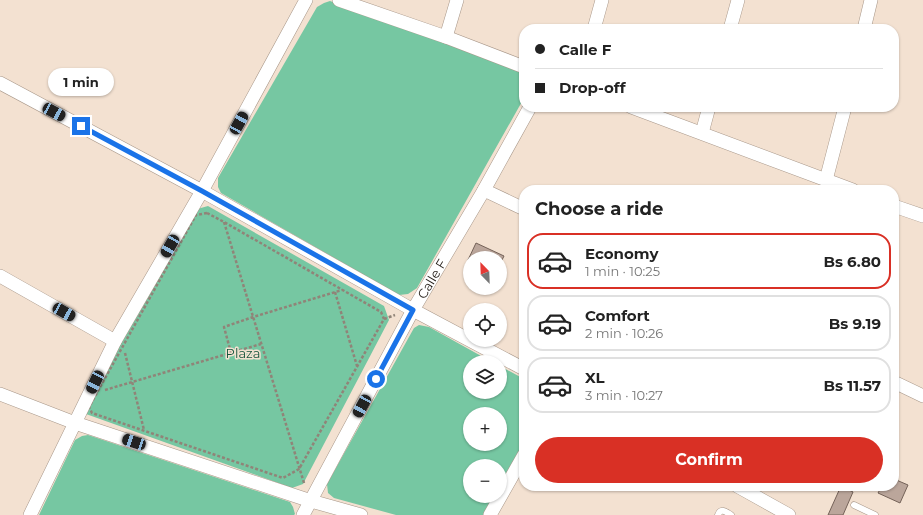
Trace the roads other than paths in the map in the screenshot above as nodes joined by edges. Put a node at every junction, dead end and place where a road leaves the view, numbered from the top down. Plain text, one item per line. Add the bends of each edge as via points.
1 (306, 0) edge
2 (339, 0) edge
3 (457, 0) edge
4 (602, 0) edge
5 (738, 0) edge
6 (871, 0) edge
7 (595, 24) edge
8 (731, 24) edge
9 (865, 24) edge
10 (446, 38) junction
11 (519, 65) edge
12 (0, 83) edge
13 (527, 112) edge
14 (645, 112) edge
15 (708, 112) edge
16 (844, 112) edge
17 (702, 133) junction
18 (826, 180) junction
19 (840, 185) edge
20 (484, 190) junction
21 (202, 191) junction
22 (519, 207) edge
23 (899, 208) edge
24 (923, 216) edge
25 (0, 276) edge
26 (413, 310) junction
27 (119, 344) junction
28 (519, 366) edge
29 (899, 384) edge
30 (0, 394) edge
31 (923, 396) edge
32 (75, 423) junction
33 (519, 464) edge
34 (746, 491) edge
35 (310, 501) junction
36 (854, 505) dead end
37 (30, 515) edge
38 (303, 515) edge
39 (361, 515) edge
40 (490, 515) edge
41 (718, 515) edge
42 (731, 515) edge
43 (789, 515) edge
44 (875, 515) edge

1 - 21 street
2 - 10 street
3 - 10 street
4 - 7 street
5 - 8 street
6 - 9 street
10 - 11 street
12 - 21 street
13 - 20 street, Calle F
14 - 17 street
15 - 17 street
16 - 18 street
17 - 18 street
18 - 19 street
20 - 22 street
20 - 26 street, Calle F
21 - 26 street
21 - 27 street
23 - 24 street
25 - 27 street
26 - 28 street
26 - 35 street, Calle F
27 - 32 street
29 - 31 street
30 - 32 street
32 - 35 street
32 - 37 street
33 - 40 street
34 - 43 street
35 - 38 street, Calle F
35 - 39 street
36 - 44 lane
41 - 42 lane via 721,510

